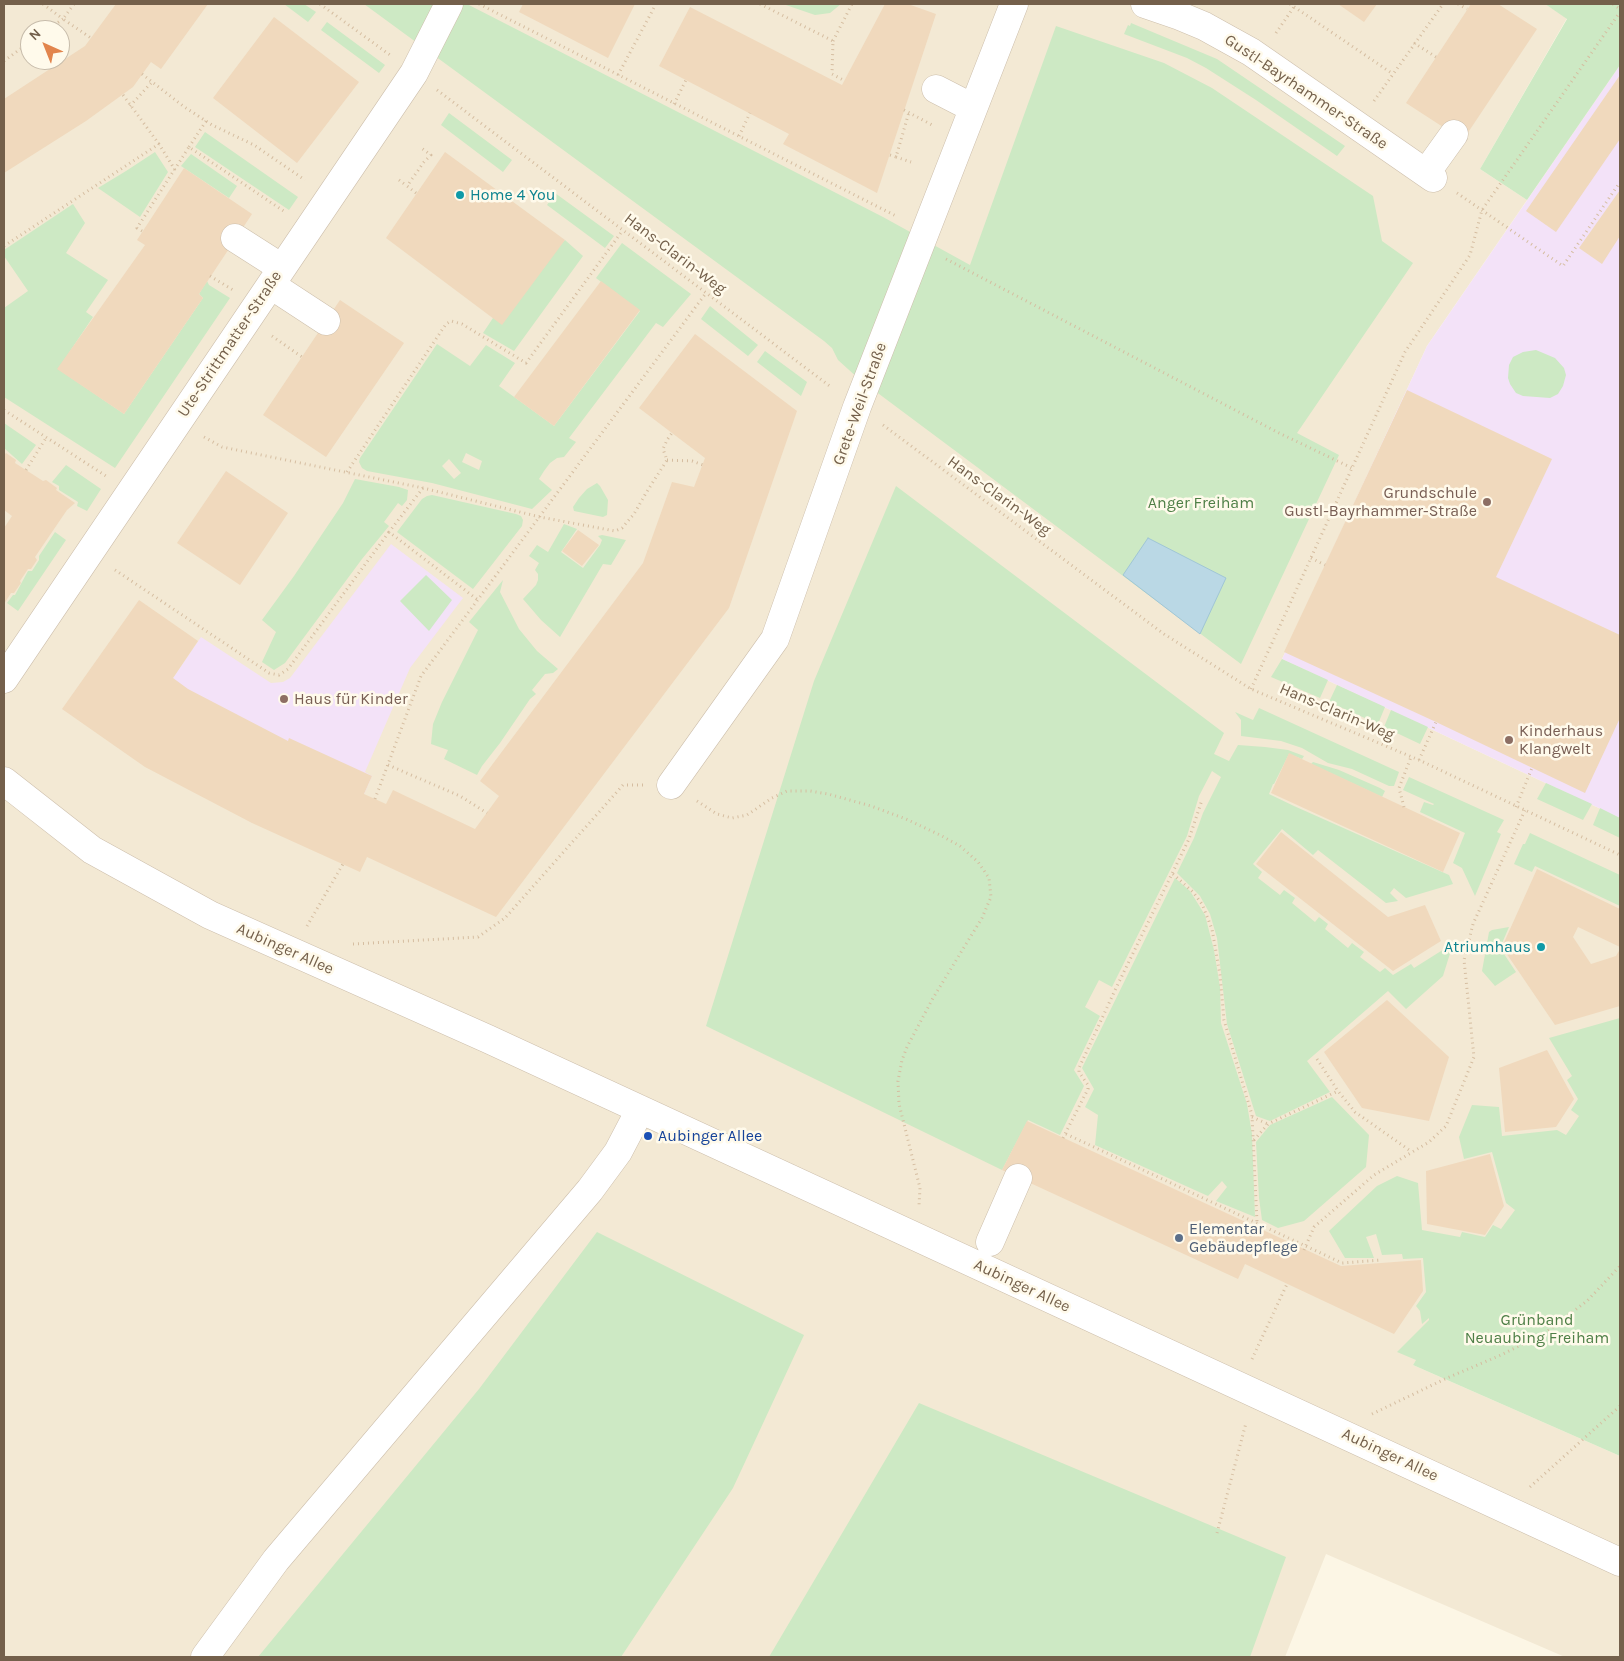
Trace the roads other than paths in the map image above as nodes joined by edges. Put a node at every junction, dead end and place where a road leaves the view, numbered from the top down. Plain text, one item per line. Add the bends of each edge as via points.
1 (449, 4) edge
2 (1014, 4) edge
3 (1145, 4) edge
4 (936, 89) dead end
5 (973, 108) junction
6 (1454, 134) dead end
7 (235, 238) dead end
8 (276, 276) junction
9 (326, 321) dead end
10 (4, 679) edge
11 (4, 781) edge
12 (671, 785) road end
13 (640, 1110) junction
14 (1018, 1178) dead end
15 (990, 1242) dead end
16 (1620, 1562) edge
17 (205, 1657) edge

1 - 8 street, Ute-Strittmatter-Straße via 414,73
2 - 5 street, Grete-Weil-Straße
3 - 6 street, Gustl-Bayrhammer-Straße via 1204,26 1251,52 1430,175 1437,156
4 - 5 street
5 - 12 street, Grete-Weil-Straße via 857,407 775,639
7 - 8 street
8 - 9 street
8 - 10 street, Ute-Strittmatter-Straße
11 - 13 street, Aubinger Allee via 92,850 210,916
13 - 16 street, Aubinger Allee
13 - 17 street via 618,1152 590,1190 276,1560
14 - 15 street

